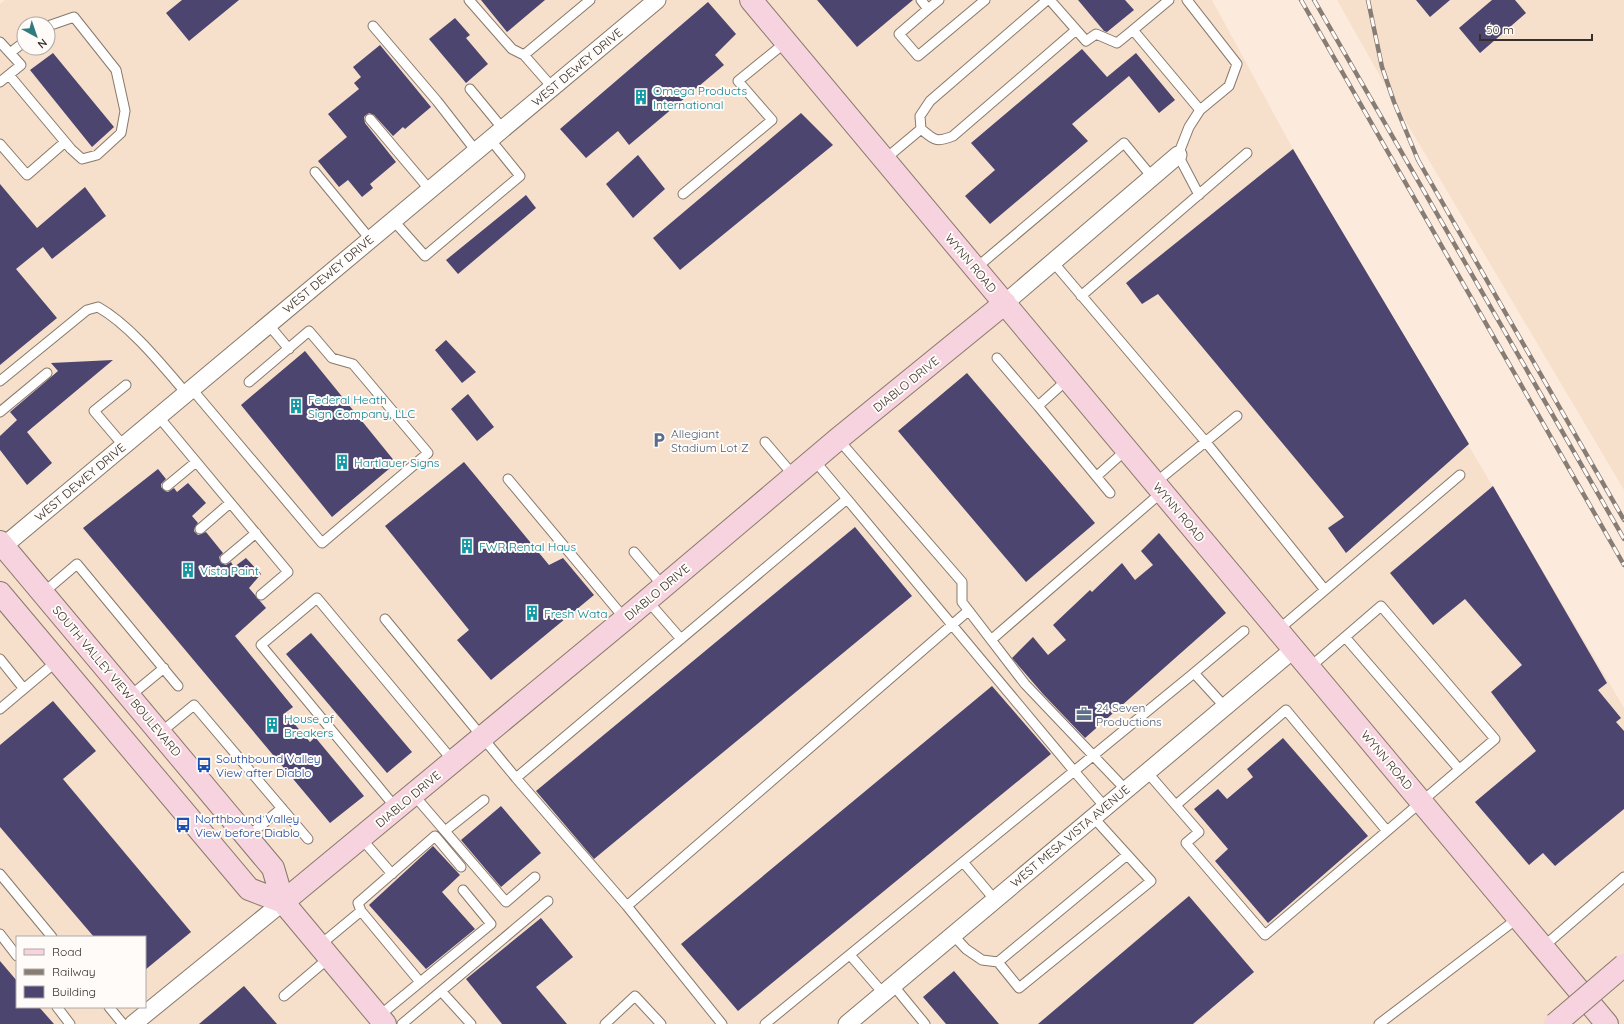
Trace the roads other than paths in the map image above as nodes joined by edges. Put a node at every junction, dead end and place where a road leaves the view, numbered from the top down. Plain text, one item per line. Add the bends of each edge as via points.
1 (469, 0) edge
2 (590, 0) edge
3 (657, 0) edge
4 (751, 0) edge
5 (921, 0) edge
6 (939, 0) edge
7 (985, 0) edge
8 (1047, 0) edge
9 (1050, 0) edge
10 (1169, 0) edge
11 (1186, 0) edge
12 (928, 9) junction
13 (56, 23) edge
14 (373, 26) dead end
15 (1076, 30) junction
16 (1133, 30) junction
17 (0, 42) edge
18 (786, 42) junction
19 (16, 49) edge
20 (10, 54) junction
21 (524, 55) junction
22 (9, 75) junction
23 (0, 82) edge
24 (552, 87) junction
25 (470, 89) dead end
26 (1200, 110) junction
27 (370, 119) dead end
28 (503, 128) junction
29 (921, 129) junction
30 (490, 139) junction
31 (65, 142) junction
32 (0, 144) edge
33 (476, 151) junction
34 (1247, 153) dead end
35 (1178, 155) junction
36 (884, 160) junction
37 (315, 172) dead end
38 (1152, 177) junction
39 (430, 190) junction
40 (683, 194) dead end
41 (1199, 195) junction
42 (394, 220) junction
43 (370, 239) junction
44 (1053, 262) junction
45 (976, 268) junction
46 (1081, 296) junction
47 (1005, 303) junction
48 (268, 324) junction
49 (289, 349) junction
50 (997, 358) dead end
51 (47, 373) dead end
52 (1068, 379) junction
53 (0, 381) edge
54 (249, 382) dead end
55 (126, 385) dead end
56 (189, 390) junction
57 (1038, 406) junction
58 (0, 412) edge
59 (158, 416) junction
60 (1237, 416) dead end
61 (838, 439) junction
62 (1205, 441) junction
63 (765, 442) dead end
64 (123, 445) junction
65 (1127, 449) junction
66 (814, 460) junction
67 (196, 462) junction
68 (1460, 475) dead end
69 (1097, 476) junction
70 (794, 477) junction
71 (508, 479) dead end
72 (166, 486) dead end
73 (1159, 487) junction
74 (1110, 493) dead end
75 (847, 500) junction
76 (230, 503) junction
77 (200, 528) dead end
78 (256, 534) junction
79 (1, 546) edge
80 (634, 552) dead end
81 (225, 559) dead end
82 (663, 586) junction
83 (1325, 590) junction
84 (0, 593) edge
85 (43, 593) junction
86 (261, 595) dead end
87 (647, 600) junction
88 (968, 610) junction
89 (385, 619) dead end
90 (625, 619) junction
91 (952, 624) junction
92 (1278, 630) junction
93 (1244, 631) dead end
94 (1345, 637) junction
95 (681, 639) junction
96 (991, 640) junction
97 (1294, 649) junction
98 (0, 659) edge
99 (58, 661) junction
100 (164, 668) junction
101 (1309, 668) junction
102 (1194, 673) junction
103 (178, 686) dead end
104 (24, 689) junction
105 (130, 696) junction
106 (1224, 707) junction
107 (0, 709) edge
108 (160, 733) junction
109 (482, 738) junction
110 (1093, 755) junction
111 (453, 761) junction
112 (1459, 769) junction
113 (1074, 771) junction
114 (1148, 772) junction
115 (516, 778) junction
116 (1126, 790) junction
117 (413, 794) junction
118 (484, 800) dead end
119 (1421, 802) junction
120 (1176, 805) junction
121 (282, 808) junction
122 (396, 808) junction
123 (1099, 812) junction
124 (445, 831) junction
125 (1387, 831) junction
126 (247, 837) junction
127 (361, 838) junction
128 (308, 839) dead end
129 (1127, 855) junction
130 (963, 862) junction
131 (462, 867) dead end
132 (0, 874) edge
133 (392, 874) junction
134 (535, 877) dead end
135 (1624, 877) edge
136 (463, 890) dead end
137 (994, 900) junction
138 (548, 901) dead end
139 (283, 902) junction
140 (627, 906) junction
141 (361, 911) junction
142 (1518, 918) junction
143 (0, 934) edge
144 (953, 935) junction
145 (51, 936) edge
146 (1543, 947) junction
147 (325, 951) junction
148 (16, 955) edge
149 (850, 955) junction
150 (998, 962) junction
151 (1624, 965) edge
152 (420, 982) junction
153 (888, 989) junction
154 (441, 991) junction
155 (284, 996) dead end
156 (58, 1008) edge
157 (110, 1008) edge
158 (382, 1020) edge
159 (70, 1024) edge
160 (123, 1024) edge
161 (133, 1024) edge
162 (402, 1024) edge
163 (471, 1024) edge
164 (605, 1024) edge
165 (661, 1024) edge
166 (722, 1024) edge
167 (765, 1024) edge
168 (847, 1024) edge
169 (925, 1024) edge
170 (1379, 1024) edge
171 (1555, 1024) edge
172 (1607, 1024) edge

1 - 21 lane via 512,50
2 - 21 lane
3 - 24 street, WEST DEWEY DRIVE
4 - 18 street, WYNN ROAD
5 - 12 lane
6 - 12 lane
7 - 12 lane via 918,56 898,34
8 - 29 lane via 930,101 920,116
9 - 15 lane
10 - 16 lane
11 - 26 lane via 1237,64 1229,86
13 - 31 lane via 74,17 116,70 125,111 120,133 97,155 82,159
14 - 33 lane
15 - 16 lane via 1086,41 1096,34 1117,43
15 - 29 lane via 953,136 933,140
16 - 26 lane
17 - 20 lane
18 - 36 street, WYNN ROAD
18 - 40 lane via 738,81 772,120
19 - 20 lane
20 - 22 lane via 21,65
21 - 24 lane
22 - 23 lane
22 - 31 lane
24 - 28 street, WEST DEWEY DRIVE
25 - 28 lane
26 - 35 lane via 1189,127
27 - 39 lane
28 - 30 street, WEST DEWEY DRIVE
29 - 36 lane
30 - 33 street, WEST DEWEY DRIVE
30 - 42 lane via 520,176 425,256
31 - 32 lane via 27,175
33 - 39 street, WEST DEWEY DRIVE
34 - 41 lane
35 - 38 street, DIABLO DRIVE
35 - 41 lane
36 - 45 street, WYNN ROAD
37 - 43 lane
38 - 44 street, DIABLO DRIVE
38 - 45 lane via 1124,143
39 - 42 street, WEST DEWEY DRIVE
41 - 46 lane
42 - 43 street, WEST DEWEY DRIVE
43 - 48 street, WEST DEWEY DRIVE
44 - 46 lane
44 - 47 street, DIABLO DRIVE
45 - 47 street, WYNN ROAD
46 - 62 lane
47 - 52 street, WYNN ROAD
47 - 61 street, DIABLO DRIVE
48 - 49 lane
48 - 56 street, WEST DEWEY DRIVE
49 - 54 lane
49 - 56 lane via 309,331 332,358 353,364 428,453 322,543
50 - 57 lane
51 - 58 lane
52 - 57 lane
52 - 65 street, WYNN ROAD
53 - 56 lane via 87,310 98,307 112,314
55 - 64 lane via 94,411
56 - 59 street, WEST DEWEY DRIVE
57 - 69 lane
59 - 64 street, WEST DEWEY DRIVE
59 - 67 lane
60 - 62 lane
61 - 66 street, DIABLO DRIVE
61 - 88 lane via 962,582 962,602
62 - 73 lane
62 - 83 lane
63 - 70 lane
64 - 79 street, WEST DEWEY DRIVE
65 - 69 lane
65 - 73 street, WYNN ROAD
66 - 70 street, DIABLO DRIVE
66 - 75 lane
67 - 72 lane
67 - 76 lane
68 - 83 lane
69 - 74 lane
70 - 82 street, DIABLO DRIVE
71 - 90 lane
73 - 92 street, WYNN ROAD
73 - 96 lane
75 - 91 lane
75 - 95 lane
76 - 77 lane
76 - 78 lane
78 - 81 lane
78 - 86 lane via 288,572
79 - 85 street, SOUTH VALLEY VIEW BOULEVARD
80 - 82 lane
82 - 87 street, DIABLO DRIVE
83 - 92 lane
84 - 99 street, SOUTH VALLEY VIEW BOULEVARD
85 - 100 lane via 77,564
85 - 105 street, SOUTH VALLEY VIEW BOULEVARD
87 - 90 street, DIABLO DRIVE
87 - 95 lane
88 - 91 lane
88 - 96 lane
89 - 109 lane
90 - 109 street, DIABLO DRIVE
91 - 113 lane
91 - 140 lane
92 - 97 street, WYNN ROAD
93 - 102 lane
94 - 101 lane
94 - 112 lane
94 - 112 lane via 1381,606 1495,739
95 - 115 lane
96 - 110 lane via 1025,684
97 - 101 street, WYNN ROAD
97 - 106 street, WEST MESA VISTA AVENUE
98 - 104 lane
99 - 104 lane
99 - 139 street, SOUTH VALLEY VIEW BOULEVARD via 249,889
100 - 103 lane
100 - 105 lane
101 - 119 street, WYNN ROAD
102 - 106 lane
102 - 110 lane
104 - 107 lane
105 - 108 street, SOUTH VALLEY VIEW BOULEVARD
106 - 114 street, WEST MESA VISTA AVENUE
108 - 121 lane via 194,705
108 - 126 street, SOUTH VALLEY VIEW BOULEVARD
109 - 111 street, DIABLO DRIVE
109 - 115 lane
110 - 113 lane
110 - 116 lane
111 - 117 street, DIABLO DRIVE
111 - 122 lane via 317,598 261,645
112 - 119 lane
113 - 123 lane
113 - 130 lane
114 - 116 street, WEST MESA VISTA AVENUE
114 - 120 lane
115 - 140 lane
116 - 123 street, WEST MESA VISTA AVENUE
117 - 122 street, DIABLO DRIVE
117 - 124 lane
118 - 124 lane
119 - 125 lane
119 - 142 street, WYNN ROAD
120 - 125 lane via 1286,710
120 - 125 lane via 1199,832 1186,843 1265,935
121 - 126 lane
121 - 128 lane
122 - 127 street, DIABLO DRIVE
123 - 129 lane
123 - 137 street, WEST MESA VISTA AVENUE
124 - 134 lane via 506,902
126 - 139 street, SOUTH VALLEY VIEW BOULEVARD via 273,868
127 - 133 lane
127 - 139 street, DIABLO DRIVE
129 - 150 lane
129 - 150 lane via 1151,881 1020,988
130 - 137 lane
130 - 149 lane
131 - 133 lane via 436,836
132 - 145 lane
133 - 141 lane via 358,903
135 - 146 lane
136 - 152 lane via 491,924
137 - 144 street, WEST MESA VISTA AVENUE
138 - 154 lane
139 - 147 street, SOUTH VALLEY VIEW BOULEVARD
139 - 161 street, DIABLO DRIVE
140 - 166 lane
141 - 147 lane
141 - 152 lane
142 - 146 street, WYNN ROAD
142 - 170 lane
143 - 148 lane
144 - 150 lane via 966,949 982,960
144 - 153 street, WEST MESA VISTA AVENUE
146 - 172 street, WYNN ROAD
147 - 155 lane
147 - 158 street, SOUTH VALLEY VIEW BOULEVARD
149 - 153 lane
149 - 167 lane
151 - 171 street, bridge
152 - 158 lane
153 - 168 street, WEST MESA VISTA AVENUE
153 - 169 lane
154 - 162 lane
154 - 163 lane
156 - 159 lane
157 - 160 lane
164 - 165 lane via 635,996

